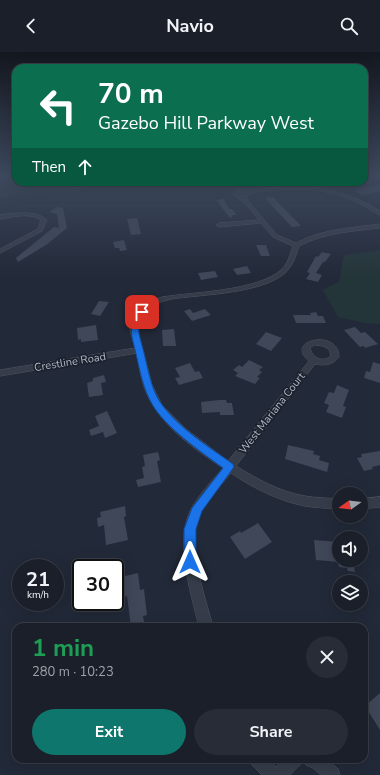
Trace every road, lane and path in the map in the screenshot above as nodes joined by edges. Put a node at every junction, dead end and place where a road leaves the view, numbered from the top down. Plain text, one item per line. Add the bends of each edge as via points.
1 (253, 210) edge
2 (0, 217) edge
3 (261, 221) junction
4 (219, 225) dead end
5 (380, 226) edge
6 (296, 245) junction
7 (0, 250) edge
8 (140, 350) junction
9 (314, 360) dead end
10 (0, 373) edge
11 (229, 467) junction
12 (380, 502) edge
13 (332, 503) edge
14 (368, 503) edge
15 (205, 623) edge
16 (262, 763) edge
17 (290, 763) edge
18 (320, 763) edge
19 (273, 775) edge
20 (281, 775) edge
21 (332, 775) edge

1 - 3 street
2 - 7 street via 34,215 44,220 40,230
3 - 4 street
3 - 6 street via 275,236
5 - 6 street via 322,234
6 - 8 street via 287,268 276,279 267,283 168,298 149,305 138,318 134,328
8 - 10 street, Crestline Road
8 - 11 street via 147,382 156,403 166,416 196,443
9 - 11 street, West Mariana Court
11 - 13 street via 260,485 300,500
11 - 15 street, West Mariana Court via 197,508 190,529 190,562
12 - 14 street
16 - 19 street
17 - 20 street
18 - 21 street

